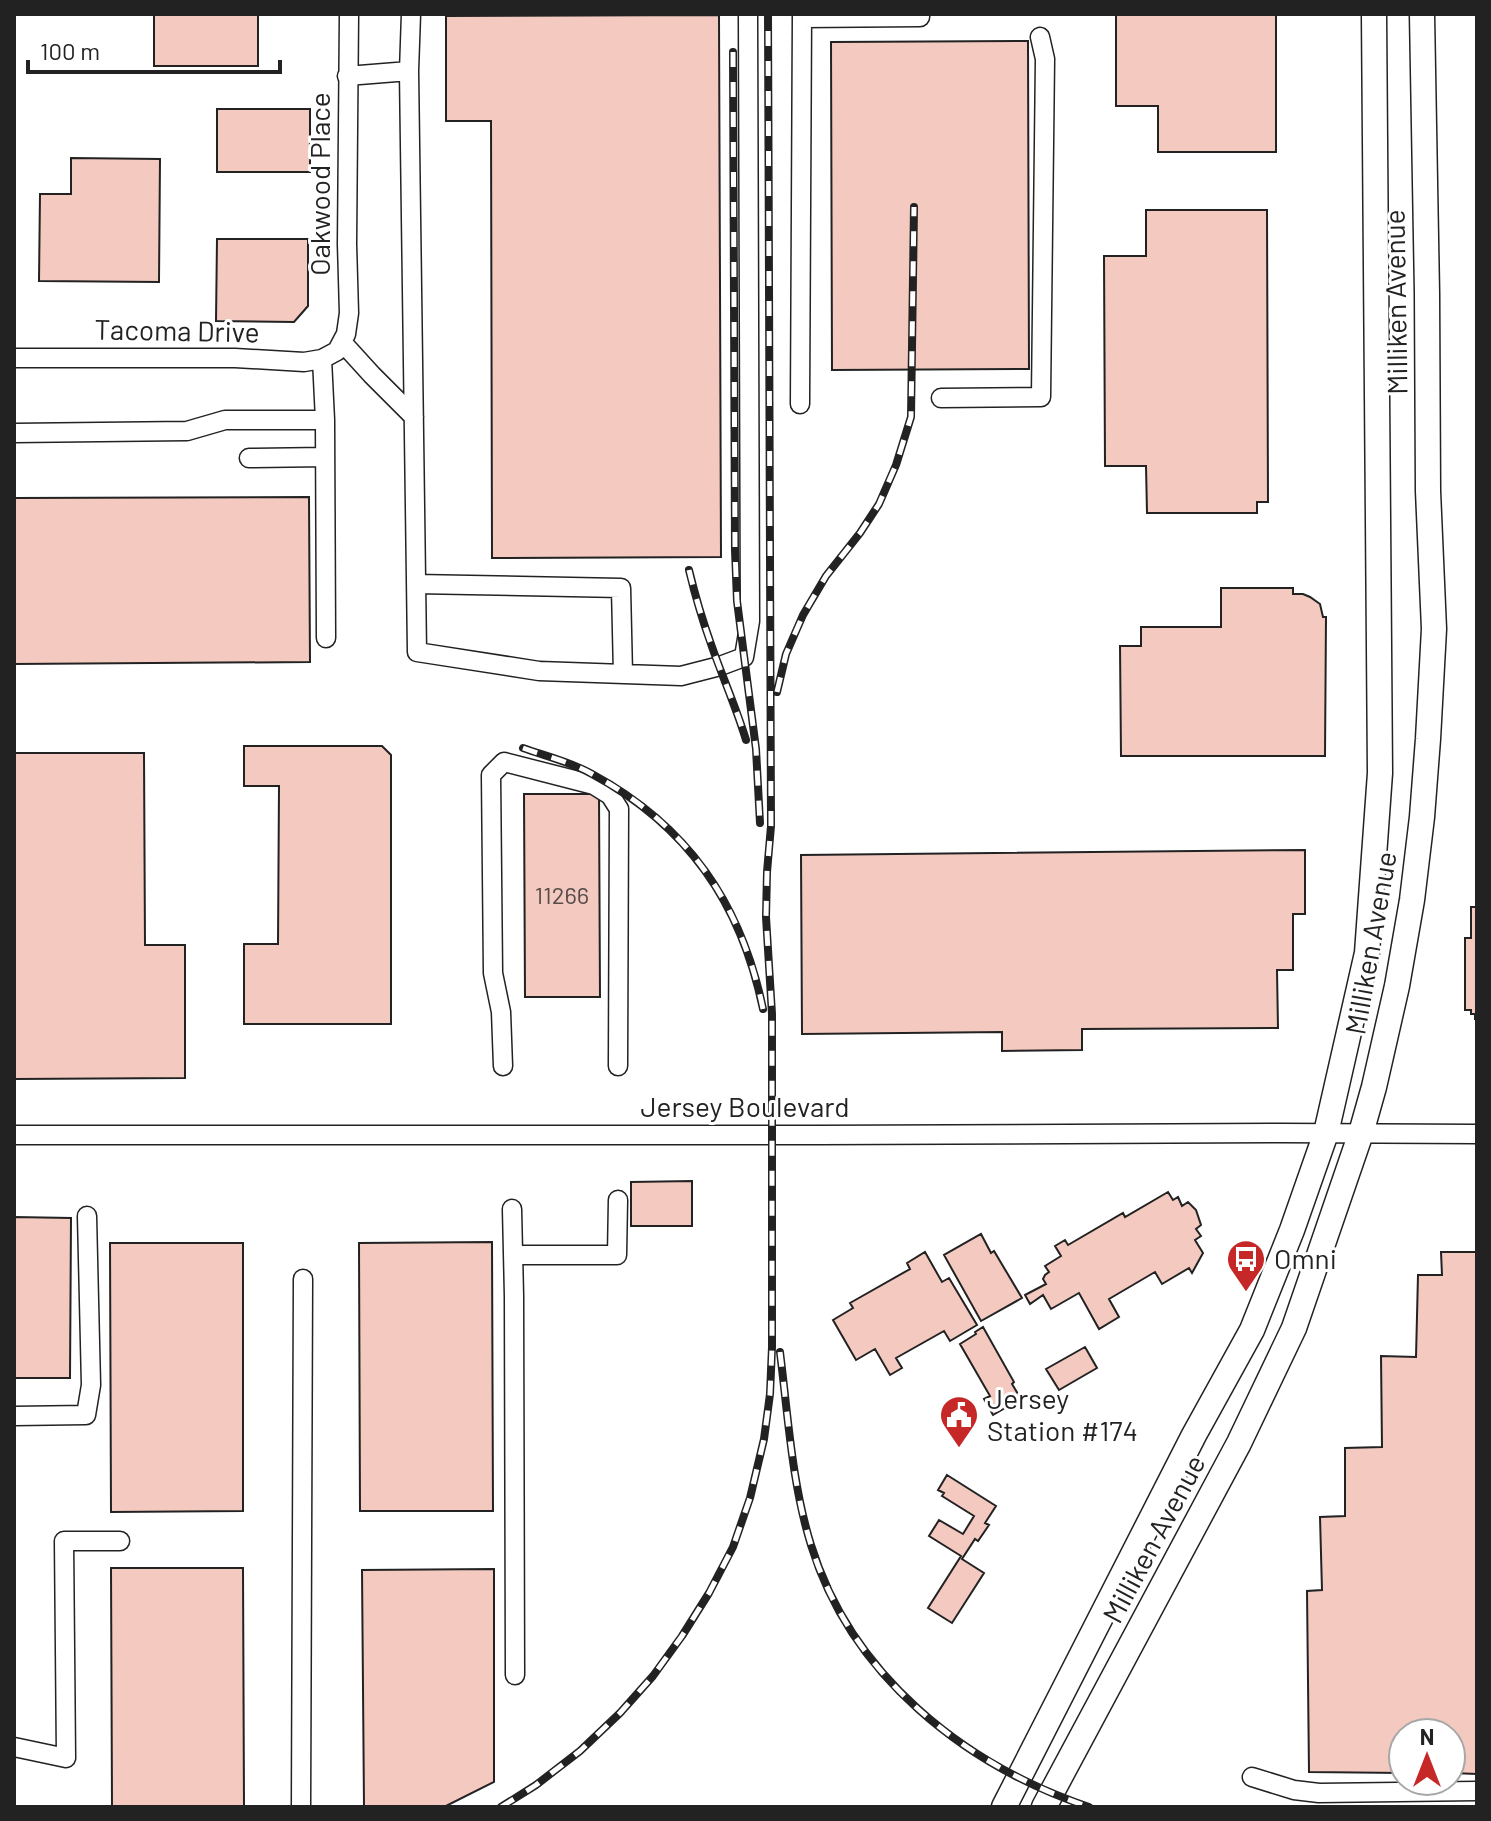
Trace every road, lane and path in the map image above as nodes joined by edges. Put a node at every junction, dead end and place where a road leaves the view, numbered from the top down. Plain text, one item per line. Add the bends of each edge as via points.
1 (349, 14) edge
2 (411, 14) edge
3 (748, 14) edge
4 (920, 14) edge
5 (1374, 14) edge
6 (1422, 14) edge
7 (802, 16) edge
8 (1040, 37) dead end
9 (409, 71) junction
10 (347, 76) junction
11 (334, 351) junction
12 (14, 358) edge
13 (941, 398) dead end
14 (800, 404) dead end
15 (414, 417) junction
16 (325, 420) junction
17 (14, 433) edge
18 (325, 457) junction
19 (249, 458) dead end
20 (416, 584) junction
21 (326, 638) dead end
22 (623, 674) junction
23 (503, 1066) dead end
24 (618, 1066) dead end
25 (1326, 1133) junction
26 (1361, 1133) junction
27 (1477, 1134) edge
28 (14, 1135) edge
29 (618, 1200) dead end
30 (512, 1209) dead end
31 (87, 1216) dead end
32 (513, 1255) junction
33 (303, 1279) dead end
34 (14, 1416) edge
35 (120, 1541) dead end
36 (515, 1675) dead end
37 (14, 1747) edge
38 (1252, 1777) dead end
39 (1477, 1791) edge
40 (301, 1807) edge
41 (1004, 1807) edge
42 (1044, 1807) edge

1 - 10 street, Oakwood Place
2 - 9 street
3 - 22 street via 750,621 744,657 681,676
4 - 7 street
5 - 25 main road, Milliken Avenue via 1380,773 1367,953
6 - 26 main road, Milliken Avenue via 1434,629 1412,900
7 - 14 street
8 - 13 street via 1045,59 1041,397
9 - 10 street
9 - 15 street
10 - 11 street, Oakwood Place via 349,313 346,334
11 - 12 street, Tacoma Drive via 304,362
11 - 15 street via 372,375
11 - 16 street, Oakwood Place
15 - 20 street
16 - 17 street via 225,420 187,431
16 - 18 street, Oakwood Place
18 - 19 street
18 - 21 street, Oakwood Place
20 - 22 street via 417,652 539,671
20 - 22 street via 621,588
23 - 24 street via 493,973 491,775 504,762 594,785 619,809
25 - 26 street, Jersey Boulevard
25 - 28 street, Jersey Boulevard
25 - 41 main road, Milliken Avenue via 1252,1330
26 - 27 street, Jersey Boulevard
26 - 42 main road, Milliken Avenue via 1294,1328 1239,1443
29 - 32 street via 617,1255
30 - 32 street
31 - 34 street via 91,1385 86,1415
32 - 36 street via 507,1536
33 - 40 street
35 - 37 street via 64,1541 66,1758
38 - 39 street via 1319,1793

